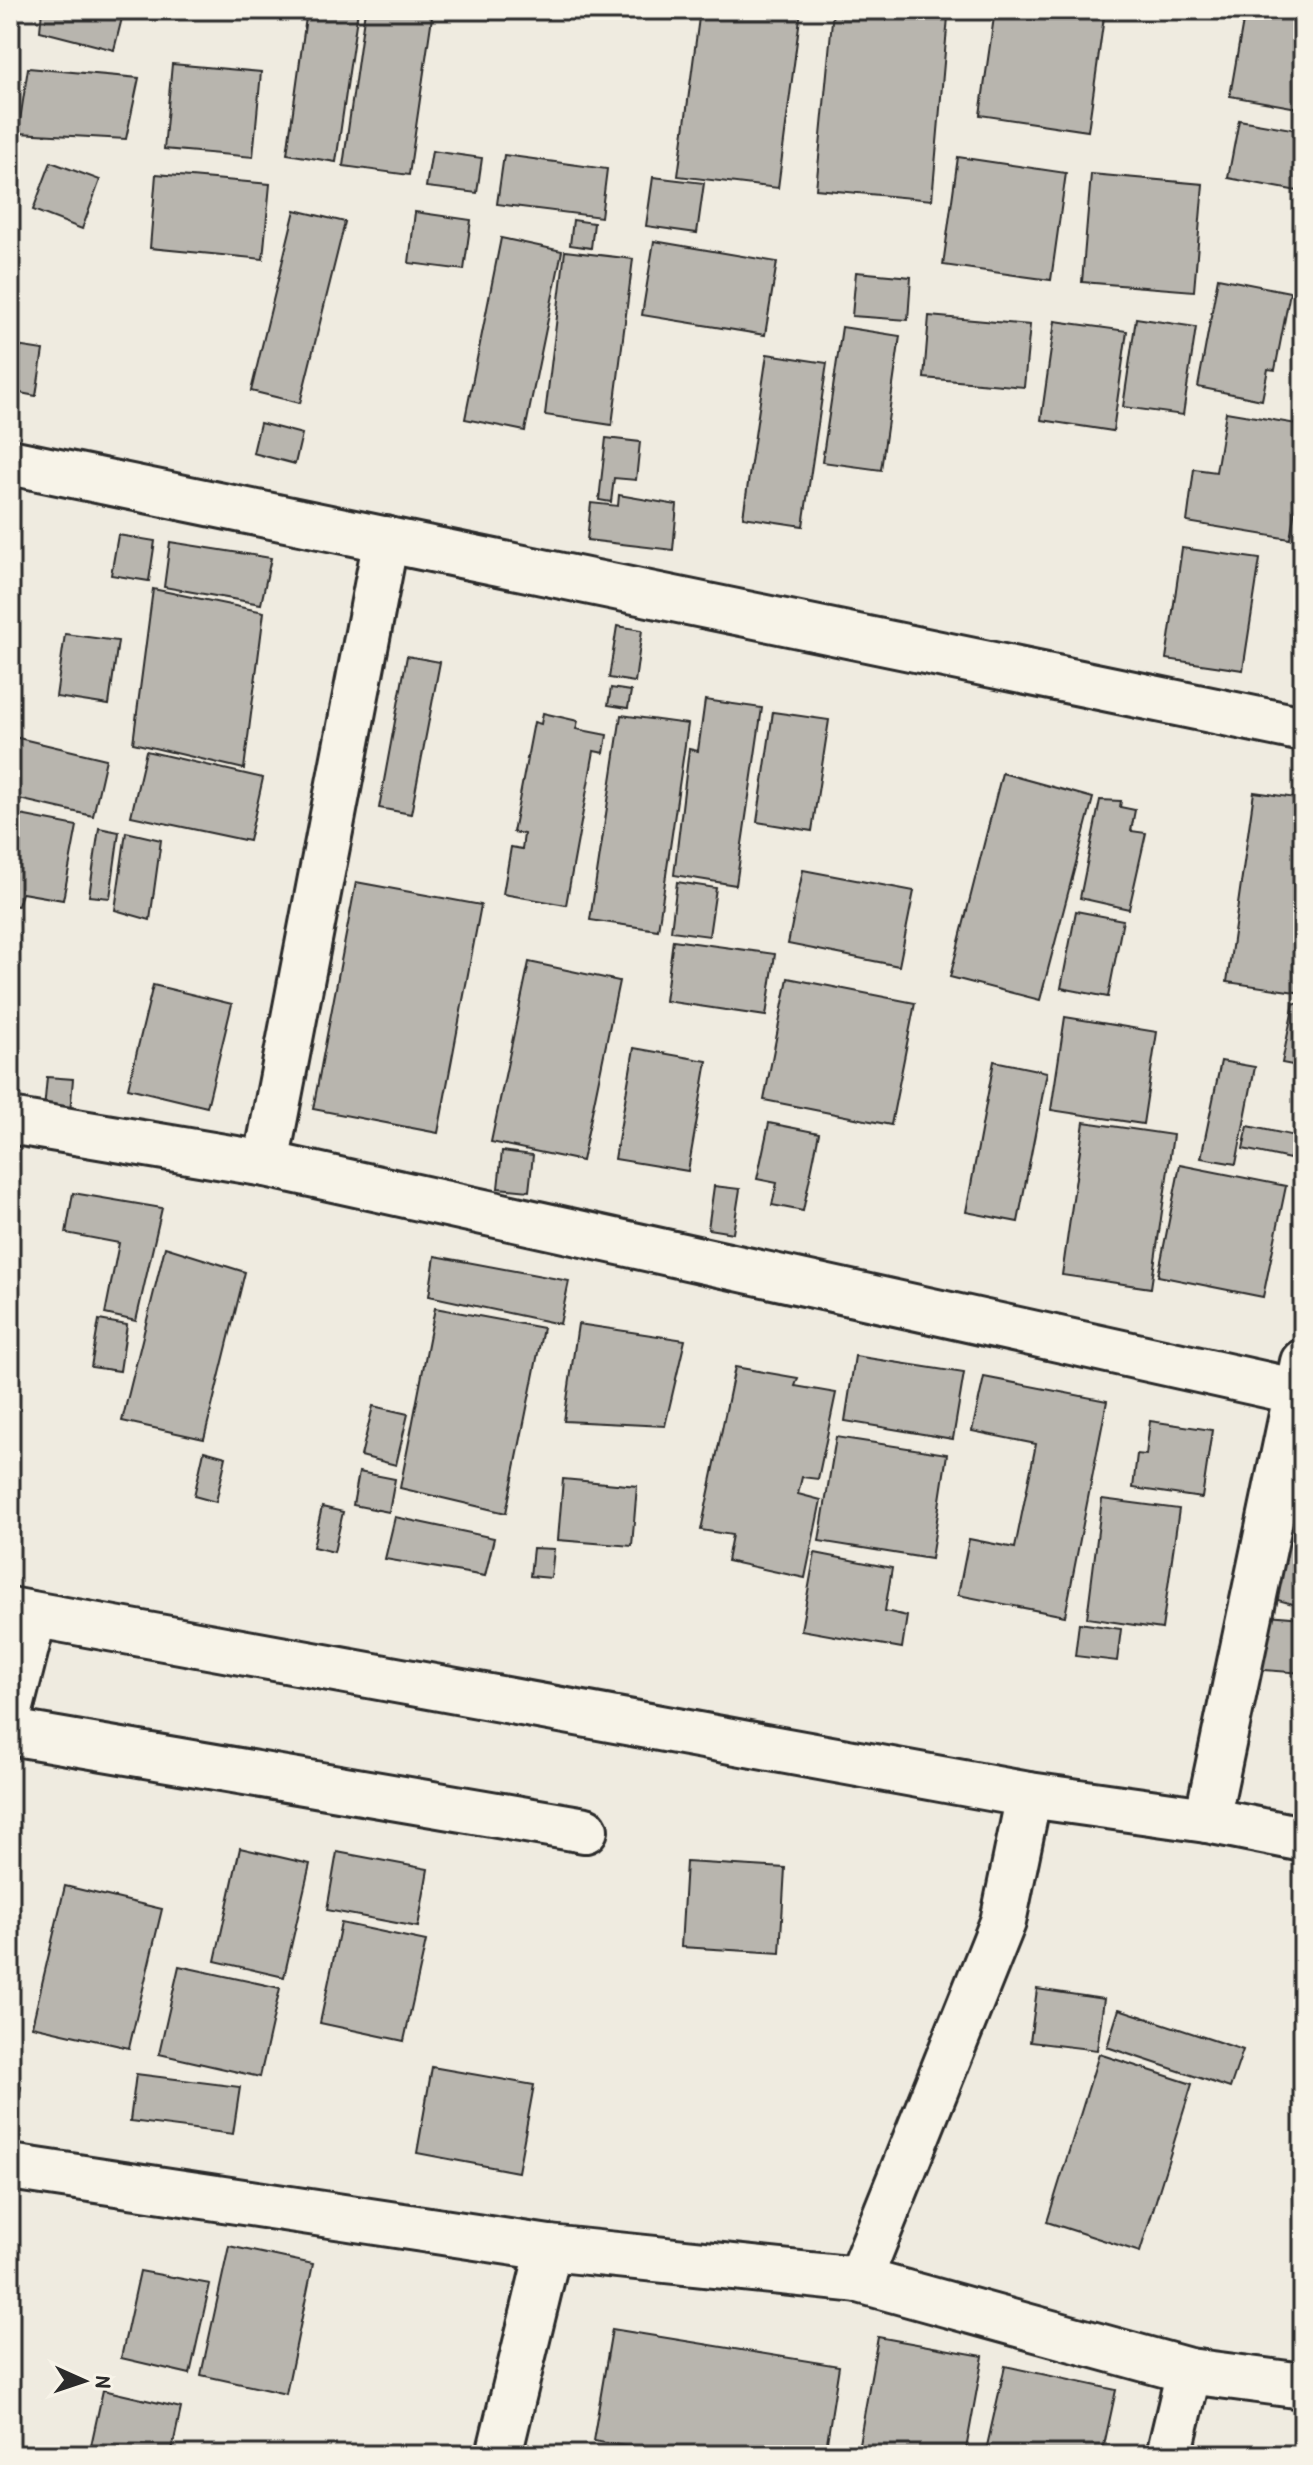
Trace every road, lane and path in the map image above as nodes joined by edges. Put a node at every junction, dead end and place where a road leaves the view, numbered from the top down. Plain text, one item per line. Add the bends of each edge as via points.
1 (10, 462) edge
2 (386, 539) junction
3 (1303, 729) edge
4 (10, 1121) edge
5 (266, 1164) junction
6 (1300, 1383) edge
7 (22, 1613) edge
8 (10, 1711) edge
9 (10, 1732) edge
10 (1029, 1795) junction
11 (1207, 1820) junction
12 (585, 1830) dead end
13 (1303, 1839) edge
14 (10, 2167) edge
15 (549, 2248) junction
16 (859, 2280) junction
17 (1189, 2371) junction
18 (1303, 2386) edge
19 (499, 2455) edge
20 (1169, 2455) edge

1 - 2 street
2 - 3 street
2 - 5 street
4 - 5 street
5 - 6 street
6 - 11 street
7 - 8 street
7 - 10 street
9 - 12 street
10 - 11 street
10 - 16 street via 1003,1922
11 - 13 street
14 - 15 street
15 - 16 street
15 - 19 street
16 - 17 street
17 - 18 street
17 - 20 street

